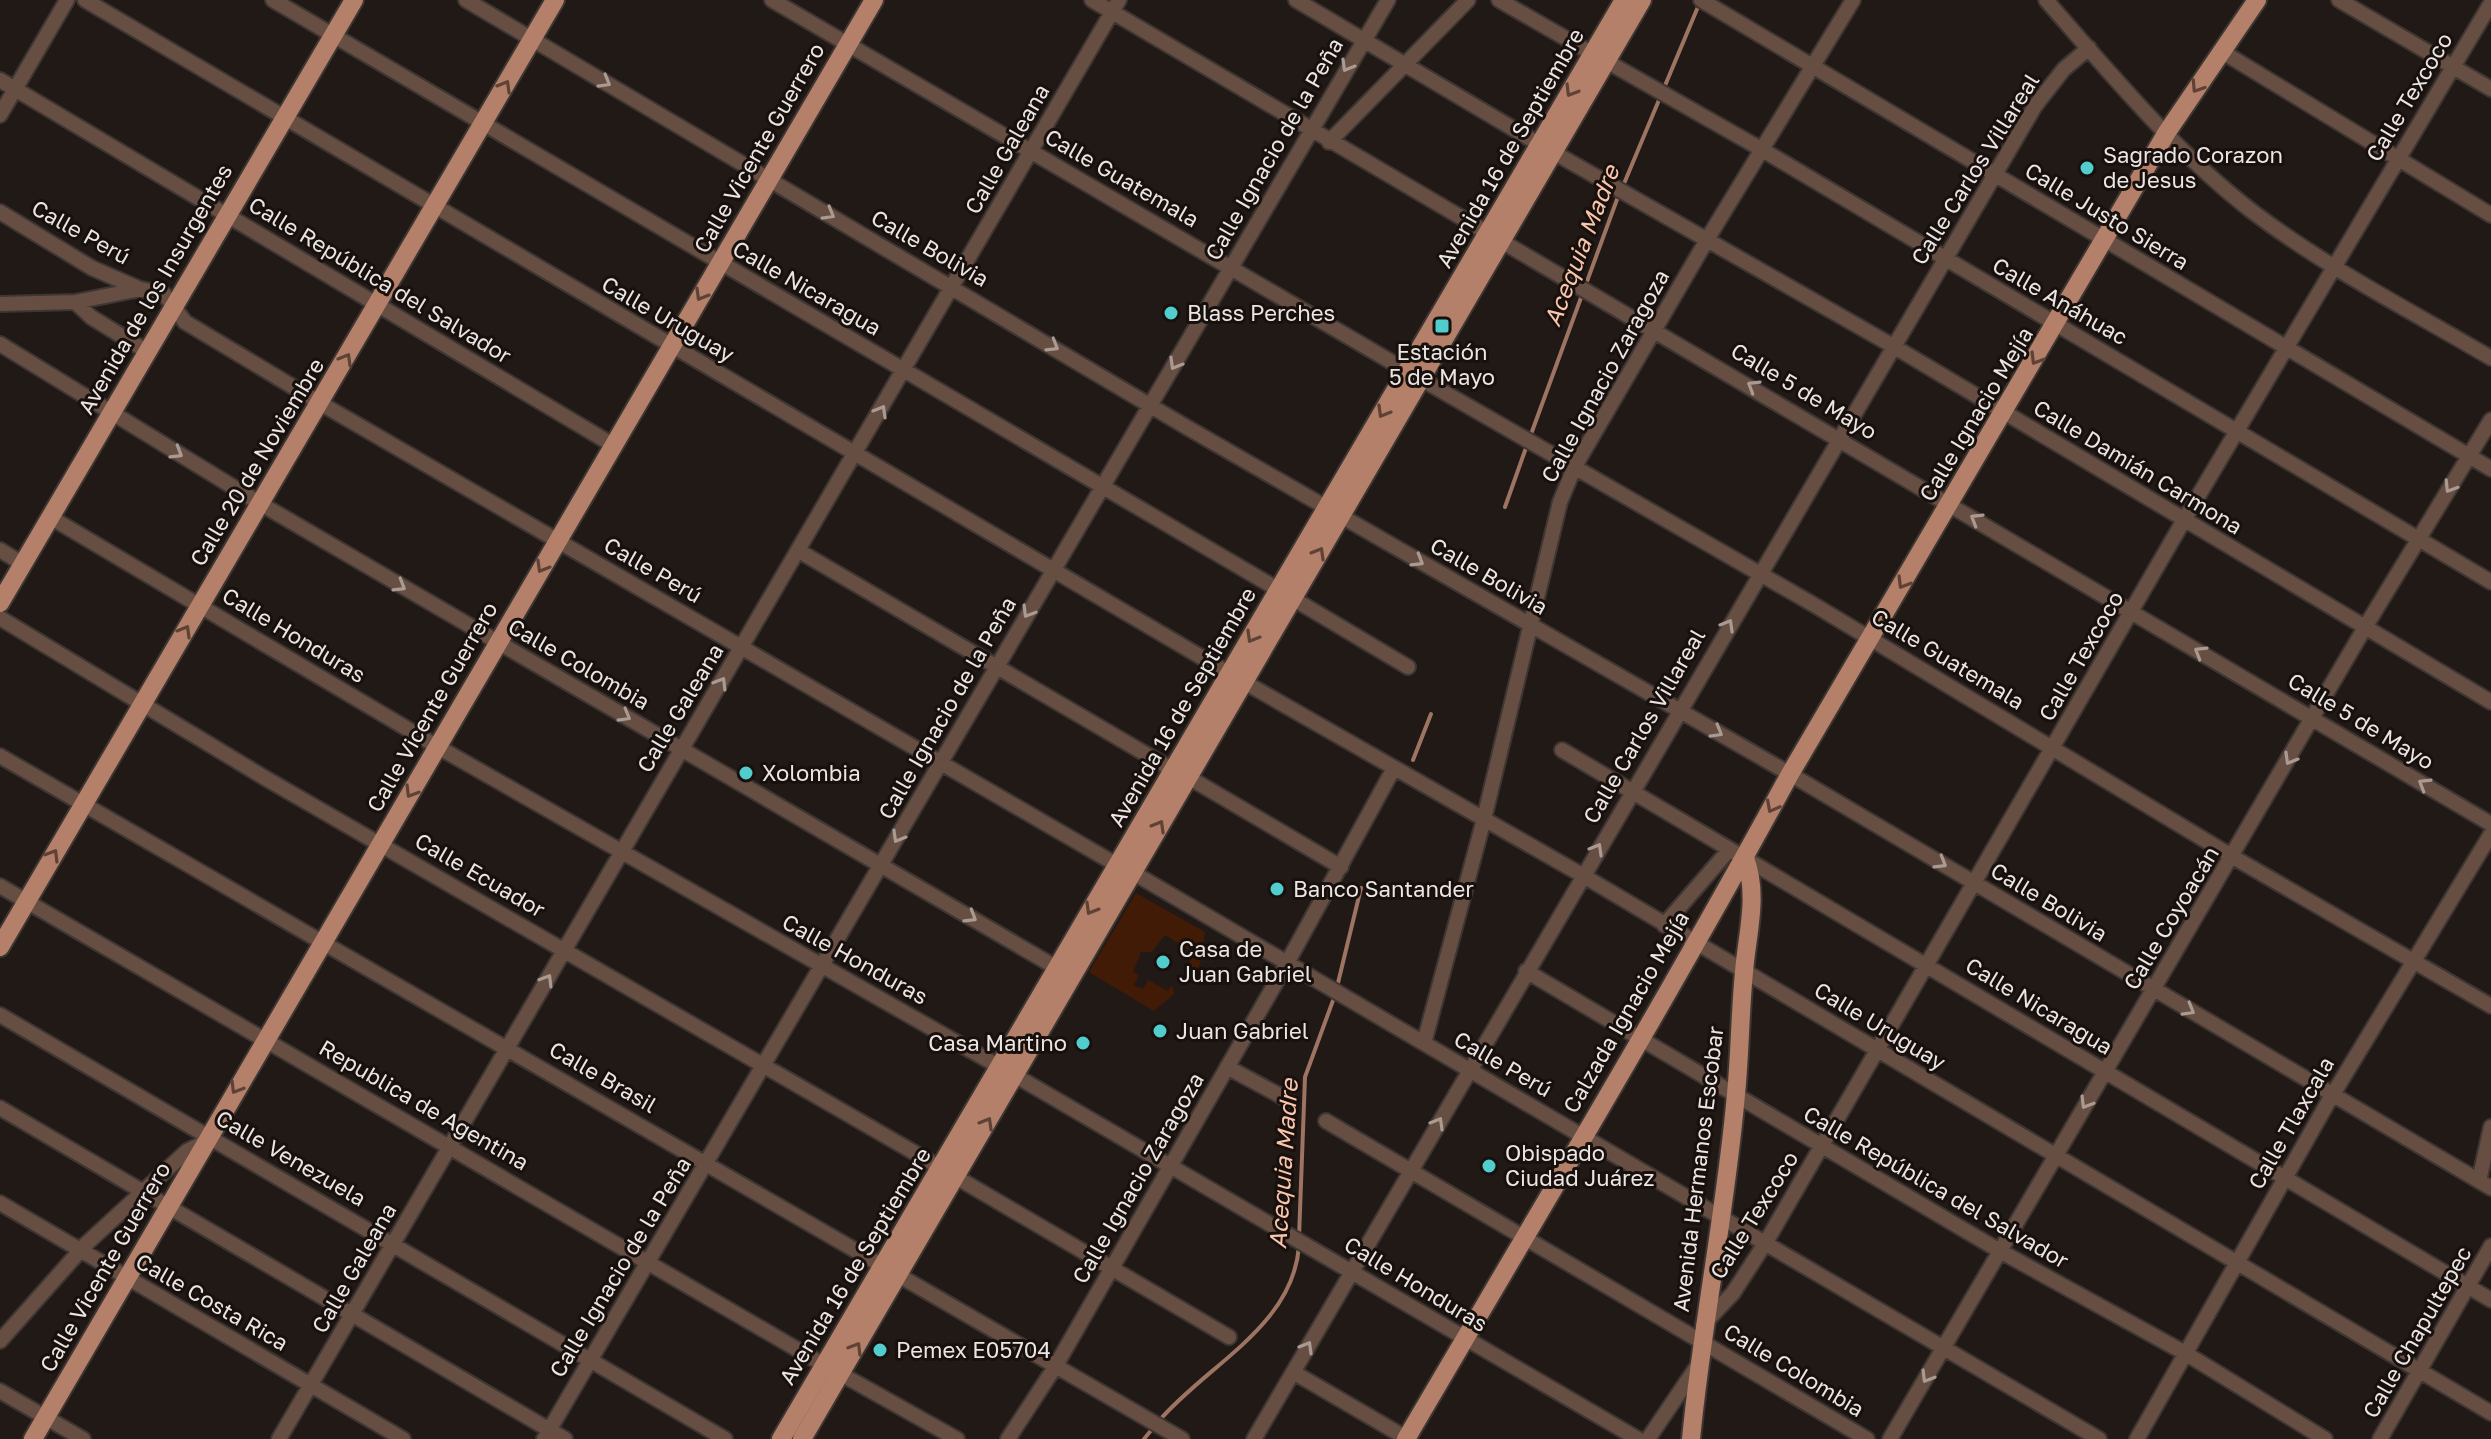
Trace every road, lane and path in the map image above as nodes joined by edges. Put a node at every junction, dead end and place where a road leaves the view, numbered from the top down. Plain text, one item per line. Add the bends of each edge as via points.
1 (67, 0) edge
2 (85, 0) edge
3 (273, 0) edge
4 (354, 0) edge
5 (466, 0) edge
6 (555, 0) edge
7 (772, 0) edge
8 (874, 0) edge
9 (1092, 0) edge
10 (1296, 0) edge
11 (1388, 0) edge
12 (1468, 0) edge
13 (1499, 0) edge
14 (1624, 0) edge
15 (1642, 0) edge
16 (1853, 0) edge
17 (2257, 0) edge
18 (2339, 0) edge
19 (2050, 2) edge
20 (1706, 3) edge
21 (2491, 3) edge
22 (1116, 6) edge
23 (332, 36) junction
24 (532, 39) junction
25 (1363, 39) junction
26 (847, 45) junction
27 (2089, 48) junction
28 (2221, 51) junction
29 (1599, 58) junction
30 (1405, 64) junction
31 (2453, 66) junction
32 (1813, 67) junction
33 (0, 80) edge
34 (15, 89) junction
35 (2491, 89) edge
36 (0, 115) edge
37 (284, 117) junction
38 (483, 124) junction
39 (1309, 130) junction
40 (2167, 132) junction
41 (1329, 142) junction
42 (1546, 148) junction
43 (1761, 149) junction
44 (1031, 150) junction
45 (2399, 157) junction
46 (1994, 174) junction
47 (769, 179) junction
48 (435, 207) junction
49 (0, 212) edge
50 (225, 214) junction
51 (2491, 215) edge
52 (1494, 238) junction
53 (1708, 238) junction
54 (2106, 241) junction
55 (1945, 259) junction
56 (720, 263) junction
57 (2334, 266) junction
58 (1230, 267) junction
59 (954, 286) junction
60 (141, 289) junction
61 (75, 302) junction
62 (0, 304) edge
63 (378, 304) junction
64 (172, 306) junction
65 (2057, 324) junction
66 (1655, 329) junction
67 (0, 344) edge
68 (1893, 346) junction
69 (671, 347) junction
70 (2285, 349) junction
71 (146, 351) junction
72 (2491, 358) edge
73 (906, 370) junction
74 (1414, 375) junction
75 (320, 403) junction
76 (1151, 405) junction
77 (110, 412) junction
78 (2005, 412) junction
79 (2491, 420) edge
80 (2236, 431) junction
81 (1839, 437) junction
82 (613, 445) junction
83 (857, 453) junction
84 (2469, 456) junction
85 (1575, 466) junction
86 (2491, 469) edge
87 (1104, 486) junction
88 (261, 504) junction
89 (1950, 504) junction
90 (1334, 512) junction
91 (50, 517) junction
92 (2184, 520) junction
93 (2418, 539) junction
94 (558, 541) junction
95 (0, 550) edge
96 (799, 551) junction
97 (23, 564) junction
98 (1054, 569) junction
99 (1758, 573) junction
100 (2491, 582) edge
101 (1286, 594) junction
102 (0, 603) edge
103 (200, 605) junction
104 (2132, 612) junction
105 (0, 618) edge
106 (1529, 625) junction
107 (2364, 629) junction
108 (1870, 638) junction
109 (498, 644) junction
110 (742, 647) junction
111 (997, 664) junction
112 (1408, 667) dead end
113 (1237, 678) junction
114 (2491, 702) edge
115 (142, 705) junction
116 (1679, 710) junction
117 (2313, 719) junction
118 (438, 747) junction
119 (2053, 747) junction
120 (682, 749) junction
121 (1562, 750) dead end
122 (0, 756) edge
123 (941, 763) junction
124 (1180, 773) junction
125 (1403, 773) junction
126 (1790, 774) junction
127 (1631, 792) junction
128 (84, 804) junction
129 (1484, 819) junction
130 (2491, 824) edge
131 (2491, 834) edge
132 (380, 844) junction
133 (621, 850) junction
134 (1737, 854) junction
135 (2233, 857) junction
136 (881, 864) junction
137 (1341, 867) junction
138 (1125, 869) junction
139 (1582, 875) junction
140 (1975, 883) junction
141 (0, 886) edge
142 (25, 902) junction
143 (1664, 925) junction
144 (323, 941) junction
145 (1693, 942) junction
146 (0, 947) edge
147 (565, 949) junction
148 (2414, 960) junction
149 (1927, 964) junction
150 (1286, 965) junction
151 (822, 966) junction
152 (1057, 968) junction
153 (1526, 971) junction
154 (1744, 972) junction
155 (2153, 990) junction
156 (2491, 1006) edge
157 (0, 1015) edge
158 (1637, 1039) junction
159 (264, 1040) junction
160 (1424, 1043) junction
161 (507, 1047) junction
162 (1878, 1050) junction
163 (765, 1065) junction
164 (1227, 1067) junction
165 (1469, 1070) junction
166 (1007, 1071) junction
167 (2105, 1071) junction
168 (2332, 1095) junction
169 (1736, 1096) junction
170 (1288, 1100) dead end
171 (0, 1108) edge
172 (1326, 1121) dead end
173 (2491, 1127) edge
174 (1583, 1136) junction
175 (206, 1139) junction
176 (452, 1145) junction
177 (1822, 1147) junction
178 (2055, 1156) junction
179 (707, 1163) junction
180 (1170, 1167) junction
181 (1410, 1170) junction
182 (948, 1173) junction
183 (2284, 1178) junction
184 (2485, 1185) edge
185 (142, 1193) junction
186 (0, 1203) edge
187 (167, 1208) junction
188 (1719, 1216) junction
189 (1523, 1237) junction
190 (1766, 1242) junction
191 (394, 1244) junction
192 (2491, 1246) edge
193 (80, 1251) junction
194 (2000, 1251) junction
195 (650, 1261) junction
196 (2235, 1262) junction
197 (882, 1266) junction
198 (1110, 1270) junction
199 (1351, 1271) junction
200 (899, 1276) junction
201 (128, 1279) junction
202 (2467, 1286) junction
203 (2491, 1300) edge
204 (353, 1313) junction
205 (1702, 1333) junction
206 (1229, 1337) dead end
207 (1465, 1338) junction
208 (0, 1341) edge
209 (1945, 1347) junction
210 (2185, 1353) junction
211 (591, 1359) junction
212 (1698, 1365) junction
213 (1055, 1367) junction
214 (832, 1369) junction
215 (2419, 1369) junction
216 (1293, 1372) junction
217 (311, 1385) junction
218 (0, 1391) edge
219 (2491, 1413) edge
220 (45, 1417) junction
221 (547, 1434) edge
222 (1176, 1435) edge
223 (33, 1439) edge
224 (83, 1439) edge
225 (279, 1439) edge
226 (403, 1439) edge
227 (565, 1439) edge
228 (725, 1439) edge
229 (781, 1439) edge
230 (802, 1439) edge
231 (957, 1439) edge
232 (1008, 1439) edge
233 (1254, 1439) edge
234 (1407, 1439) edge
235 (1638, 1439) edge
236 (1648, 1439) edge
237 (1691, 1439) edge
238 (1867, 1439) edge
239 (1890, 1439) edge
240 (2099, 1439) edge
241 (2137, 1439) edge
242 (2325, 1439) edge
243 (2380, 1439) edge

1 - 34 street
2 - 37 street, Calle Uruguay
3 - 23 street, Calle Nicaragua
4 - 23 main road, Avenida de los Insurgentes
5 - 24 street, Calle Bolivia
6 - 24 main road, Calle 20 de Noviembre
7 - 26 street, Calle Guatemala
8 - 26 main road, Calle Vicente Guerrero
9 - 22 street, Calle 5 de Mayo
10 - 25 street, Calle Damián Carmona
11 - 25 street, Calle Ignacio de la Peña
12 - 30 street
13 - 29 street, Calle Anáhuac
14 - 29 main road, Avenida 16 de Septiembre
15 - 29 main road, Avenida 16 de Septiembre
16 - 32 street, Calle Ignacio Zaragoza
17 - 28 main road, Calle Ignacio Mejía
18 - 31 street
19 - 27 street
20 - 32 street, Calle Justo Sierra
21 - 31 street, Calle Texcoco
22 - 39 street, Calle 5 de Mayo
22 - 44 street, Calle Galeana
23 - 37 main road, Avenida de los Insurgentes
23 - 38 street, Calle Nicaragua
38 -> 24 main road, Calle 20 de Noviembre
24 -> 47 street, Calle Bolivia
25 - 30 street, Calle Damián Carmona
25 -> 39 street, Calle Ignacio de la Peña
26 - 44 street, Calle Guatemala
26 - 47 main road, Calle Vicente Guerrero
27 - 40 street
27 - 46 street, Calle Carlos Villareal via 2049,86
28 -> 40 main road, Calle Ignacio Mejía
28 - 45 street
29 - 42 main road, Avenida 16 de Septiembre
29 - 43 street, Calle Anáhuac
30 - 41 street
30 - 42 street, Calle Damián Carmona
31 - 35 street
31 - 45 street, Calle Texcoco
32 - 43 street, Calle Ignacio Zaragoza
32 - 46 street, Calle Justo Sierra
33 - 34 street, Calle República del Salvador
34 - 36 street
34 - 50 street, Calle República del Salvador
37 - 48 street, Calle Uruguay
37 - 50 main road, Avenida de los Insurgentes
38 - 48 main road, Calle 20 de Noviembre
38 - 56 street, Calle Nicaragua
39 - 41 street, Calle 5 de Mayo
39 - 58 street, Calle Ignacio de la Peña
40 - 54 main road, Calle Ignacio Mejía
40 - 57 street via 2251,210
41 - 52 street, Calle 5 de Mayo
42 - 52 main road, Avenida 16 de Septiembre
42 - 53 street, Calle Damián Carmona
43 - 53 street, Calle Ignacio Zaragoza
43 - 55 street, Calle Anáhuac
44 - 58 street, Calle Guatemala
44 - 59 street, Calle Galeana
45 - 51 street
45 - 57 street, Calle Texcoco
46 - 54 street, Calle Justo Sierra
46 - 55 street, Calle Carlos Villareal
47 - 56 main road, Calle Vicente Guerrero
47 -> 59 street, Calle Bolivia
48 - 63 main road, Calle 20 de Noviembre
48 - 69 street, Calle Uruguay
49 - 60 street, Calle Perú via 92,268
50 - 63 street, Calle República del Salvador
50 - 64 main road, Avenida de los Insurgentes
52 - 66 street, Calle 5 de Mayo
52 - 74 main road, Avenida 16 de Septiembre
53 - 66 street, Calle Ignacio Zaragoza
53 - 68 street, Calle Damián Carmona
54 - 65 main road, Calle Ignacio Mejía
54 - 70 street, Calle Justo Sierra
55 - 65 street, Calle Anáhuac
55 - 68 street, Calle Carlos Villareal
56 -> 69 main road, Calle Vicente Guerrero
56 - 73 street, Calle Nicaragua
57 - 70 street, Calle Texcoco
57 - 72 street
58 - 74 street, Calle Guatemala
58 -> 76 street, Calle Ignacio de la Peña
59 - 73 street, Calle Galeana
59 -> 76 street, Calle Bolivia
60 - 61 street
60 - 64 street, Calle Perú via 164,294
61 - 62 street
61 - 71 street
75 -> 63 main road, Calle 20 de Noviembre
63 - 82 street, Calle República del Salvador
64 - 71 main road, Avenida de los Insurgentes
64 - 75 street, Calle Perú via 185,322
65 -> 78 main road, Calle Ignacio Mejía
65 - 80 street, Calle Anáhuac
81 -> 66 street, Calle 5 de Mayo
66 - 85 street, Calle Ignacio Zaragoza
67 - 77 street, Calle Colombia
68 - 78 street, Calle Damián Carmona
68 - 81 street, Calle Carlos Villareal
69 - 82 main road, Calle Vicente Guerrero
69 - 83 street, Calle Uruguay
70 - 80 street, Calle Texcoco
70 - 84 street, Calle Justo Sierra
71 - 77 main road, Avenida de los Insurgentes
83 -> 73 street, Calle Galeana
73 - 87 street, Calle Nicaragua
74 - 85 street, Calle Guatemala
74 - 90 main road, Avenida 16 de Septiembre
75 - 88 main road, Calle 20 de Noviembre
75 - 94 street, Calle Perú
76 - 87 street, Calle Ignacio de la Peña
76 - 90 street, Calle Bolivia
77 -> 88 street, Calle Colombia
77 - 91 main road, Avenida de los Insurgentes
78 - 89 main road, Calle Ignacio Mejía
78 - 92 street, Calle Damián Carmona
79 - 84 street, Calle Coyoacán
80 - 92 street, Calle Texcoco
80 - 93 street, Calle Anáhuac
81 - 89 street, Calle 5 de Mayo
81 - 99 street, Calle Carlos Villareal
82 - 94 main road, Calle Vicente Guerrero
83 - 96 street, Calle Galeana
83 - 98 street, Calle Uruguay
84 - 86 street, Calle Justo Sierra
84 -> 93 street, Calle Coyoacán
85 - 99 street, Calle Guatemala
85 - 106 street, Calle Ignacio Zaragoza via 1550,532
87 - 98 street, Calle Ignacio de la Peña
87 - 101 street, Calle Nicaragua
88 - 103 main road, Calle 20 de Noviembre
88 -> 109 street, Calle Colombia
104 -> 89 street, Calle 5 de Mayo
89 -> 108 main road, Calle Ignacio Mejía
90 - 101 main road, Avenida 16 de Septiembre
90 -> 106 street, Calle Bolivia
91 - 97 main road, Avenida de los Insurgentes
91 - 103 street, Calle Honduras
92 - 104 street, Calle Texcoco
92 - 107 street, Calle Damián Carmona
93 - 100 street, Calle Anáhuac
93 - 107 street, Calle Coyoacán
94 -> 109 main road, Calle Vicente Guerrero
94 - 110 street, Calle Perú
95 - 97 street
96 - 110 street, Calle Galeana
96 - 111 street
97 - 102 main road, Avenida de los Insurgentes
98 -> 111 street, Calle Ignacio de la Peña
98 - 113 street, Calle Uruguay
99 - 108 street, Calle Guatemala
116 -> 99 street, Calle Carlos Villareal
101 - 112 street, Calle Nicaragua
101 - 113 main road, Avenida 16 de Septiembre
115 -> 103 main road, Calle 20 de Noviembre
103 - 118 street, Calle Honduras
117 -> 104 street, Calle 5 de Mayo
104 - 119 street, Calle Texcoco
105 - 115 street, Calle Ecuador
106 - 116 street, Calle Bolivia
106 - 129 street, Calle Ignacio Zaragoza
107 - 114 street, Calle Damián Carmona
107 - 117 street, Calle Coyoacán
108 - 119 street, Calle Guatemala
108 - 126 main road, Calle Ignacio Mejía
109 - 118 main road, Calle Vicente Guerrero
109 -> 120 street, Calle Colombia
120 -> 110 street, Calle Galeana
110 - 123 street, Calle Perú
111 - 123 street, Calle Ignacio de la Peña
111 - 124 street
113 - 124 main road, Avenida 16 de Septiembre
113 - 125 street, Calle Uruguay
115 - 128 main road, Calle 20 de Noviembre
115 - 132 street, Calle Ecuador
116 -> 126 street, Calle Bolivia
116 - 127 street, Calle Carlos Villareal
130 -> 117 street, Calle 5 de Mayo
117 -> 135 street, Calle Coyoacán
118 -> 132 main road, Calle Vicente Guerrero
118 - 133 street, Calle Honduras
119 - 135 street, Calle Guatemala
119 - 140 street, Calle Texcoco
120 - 133 street, Calle Galeana
120 - 136 street, Calle Colombia
121 - 127 street, Calle Nicaragua
122 - 128 street, Calle Brasil
123 -> 136 street, Calle Ignacio de la Peña
123 - 138 street, Calle Perú
124 - 137 street
124 - 138 main road, Avenida 16 de Septiembre
125 - 129 street, Calle Uruguay
125 - 137 street, Calle Ignacio Zaragoza
126 -> 134 main road, Calle Ignacio Mejía
126 -> 140 street, Calle Bolivia
127 - 134 street, Calle Nicaragua
139 -> 127 street, Calle Carlos Villareal
142 -> 128 main road, Calle 20 de Noviembre
128 - 144 street, Calle Brasil
129 - 139 street, Calle Uruguay
129 - 160 street, Calle Ignacio Zaragoza
131 - 148 street, Calle Tlaxcala
132 - 144 main road, Calle Vicente Guerrero
132 - 147 street, Calle Ecuador
133 - 147 street, Calle Galeana
133 - 151 street, Calle Honduras
134 - 143 street
134 - 145 main road, Calzada Ignacio Mejía
134 - 149 street, Calle Nicaragua
134 - 154 main road, Avenida Hermanos Escobar via 1752,877
135 - 148 street, Calle Guatemala
135 - 155 street, Calle Coyoacán
136 - 151 street, Calle Ignacio de la Peña
136 -> 152 street, Calle Colombia
137 - 150 street, Calle Ignacio Zaragoza
138 - 150 street, Calle Perú
138 -> 152 main road, Avenida 16 de Septiembre
138 - 166 main road, Avenida 16 de Septiembre
139 - 143 street, Calle Uruguay
139 - 153 street, Calle Carlos Villareal
140 - 149 street, Calle Texcoco
140 - 155 street, Calle Bolivia
141 - 142 street, Republica de Agentina
142 - 146 main road, Calle 20 de Noviembre
142 - 159 street, Republica de Agentina
143 - 145 street, Calle Uruguay
144 - 159 main road, Calle Vicente Guerrero
144 - 161 street, Calle Brasil
145 - 154 street, Calle Uruguay
145 - 158 main road, Calzada Ignacio Mejía
161 -> 147 street, Calle Galeana
147 - 163 street, Calle Ecuador
148 - 156 street, Calle Guatemala
148 - 168 street, Calle Tlaxcala
149 - 162 street, Calle Texcoco
149 - 167 street, Calle Nicaragua
150 - 160 street, Calle Perú
150 - 164 street, Calle Ignacio Zaragoza
151 - 163 street, Calle Ignacio de la Peña
151 - 166 street, Calle Honduras
152 - 166 main road, Avenida 16 de Septiembre
153 - 158 street, Calle República del Salvador
153 - 165 street, Calle Carlos Villareal
154 - 162 street, Calle Uruguay
154 - 169 main road, Avenida Hermanos Escobar
155 - 167 street, Calle Coyoacán
155 -> 168 street, Calle Bolivia
157 - 175 street, Calle Venezuela
158 - 169 street, Calle República del Salvador
158 - 174 main road, Calzada Ignacio Mejía
159 -> 175 main road, Calle Vicente Guerrero
159 - 176 street, Republica de Agentina
160 - 165 street, Calle Perú
161 - 176 street, Calle Galeana
161 - 179 street, Calle Brasil
162 - 177 street, Calle Texcoco
162 - 178 street, Calle Uruguay
163 - 179 street, Calle Ignacio de la Peña
163 - 182 street, Calle Ecuador
164 - 170 street
164 - 180 street, Calle Ignacio Zaragoza
165 - 174 street, Calle Perú
181 -> 165 street, Calle Carlos Villareal
166 - 180 street, Calle Honduras
166 - 182 main road, Avenida 16 de Septiembre
167 -> 178 street, Calle Coyoacán
167 - 183 street, Calle Nicaragua
168 - 183 street, Calle Tlaxcala
168 - 184 street, Calle Bolivia
169 - 177 street, Calle República del Salvador
169 - 188 main road, Avenida Hermanos Escobar
171 - 185 street
172 - 181 street, Calle Colombia
173 - 184 street
174 - 188 street, Calle Perú
174 - 189 main road, Calzada Ignacio Mejía
175 - 185 street
175 - 187 main road, Calle Vicente Guerrero
175 - 191 street, Calle Venezuela
176 - 191 street, Calle Galeana
176 - 195 street, Republica de Agentina
177 - 190 street, Calle Texcoco
177 - 194 street, Calle República del Salvador
178 - 194 street, Calle Coyoacán
178 - 196 street, Calle Uruguay
179 - 195 street, Calle Ignacio de la Peña
179 - 197 street, Calle Brasil
180 - 198 street, Calle Ignacio Zaragoza
180 - 199 street, Calle Honduras
181 - 189 street, Calle Colombia
181 - 199 street, Calle Carlos Villareal
182 - 197 main road, Avenida 16 de Septiembre
182 - 198 street, Calle Ecuador
182 - 200 main road, Avenida 16 de Septiembre
183 - 196 street, Calle Tlaxcala
183 - 202 street, Calle Nicaragua
185 - 187 street
185 - 193 street
186 - 193 street, Calle Costa Rica
187 - 201 main road, Calle Vicente Guerrero
187 - 204 street
188 - 190 street, Calle Perú
188 - 205 main road, Avenida Hermanos Escobar
189 - 205 street, Calle Colombia
189 - 207 main road, Calzada Ignacio Mejía
190 - 205 street, Calle Texcoco
190 - 209 street, Calle Perú
191 - 204 street, Calle Galeana
191 - 211 street, Calle Venezuela
192 - 202 street, Calle Chapultepec
193 - 201 street, Calle Costa Rica
193 - 208 street
194 - 209 street, Calle Coyoacán
194 - 210 street, Calle República del Salvador
195 - 211 street, Calle Ignacio de la Peña
195 - 214 street, Republica de Agentina
196 - 210 street, Calle Tlaxcala
196 - 215 street, Calle Uruguay
197 - 200 street, Calle Brasil
197 - 214 main road, Avenida 16 de Septiembre
198 - 206 street, Calle Ecuador
198 - 213 street, Calle Ignacio Zaragoza
199 - 207 street, Calle Honduras
216 -> 199 street, Calle Carlos Villareal
200 - 213 street, Calle Brasil
214 -> 200 main road, Avenida 16 de Septiembre
201 - 217 street, Calle Costa Rica
201 - 220 main road, Calle Vicente Guerrero
202 - 203 street, Calle Nicaragua
202 - 215 street, Calle Chapultepec
204 - 217 street, Calle Galeana
204 - 221 street
205 - 212 main road, Avenida Hermanos Escobar
205 - 238 street, Calle Colombia
207 - 234 main road, Calzada Ignacio Mejía
207 - 235 street, Calle Honduras
209 -> 239 street, Calle Coyoacán
209 - 240 street, Calle Perú
210 - 241 street, Calle Tlaxcala
210 - 242 street, Calle República del Salvador
211 - 221 street, Calle Ignacio de la Peña
211 - 228 street, Calle Venezuela
212 - 236 street
212 - 237 main road, Avenida Hermanos Escobar
213 - 222 street, Calle Brasil
213 - 232 street, Calle Ignacio Zaragoza
214 - 229 main road, Avenida 16 de Septiembre
214 - 230 main road, Avenida 16 de Septiembre
214 - 231 street, Republica de Agentina
215 - 219 street, Calle Uruguay
215 - 243 street, Calle Chapultepec
216 - 233 street, Calle Carlos Villareal
216 - 234 street
217 - 225 street, Calle Galeana
217 - 226 street, Calle Costa Rica
218 - 220 street
220 - 223 main road, Calle Vicente Guerrero
220 - 224 street
221 - 227 street

